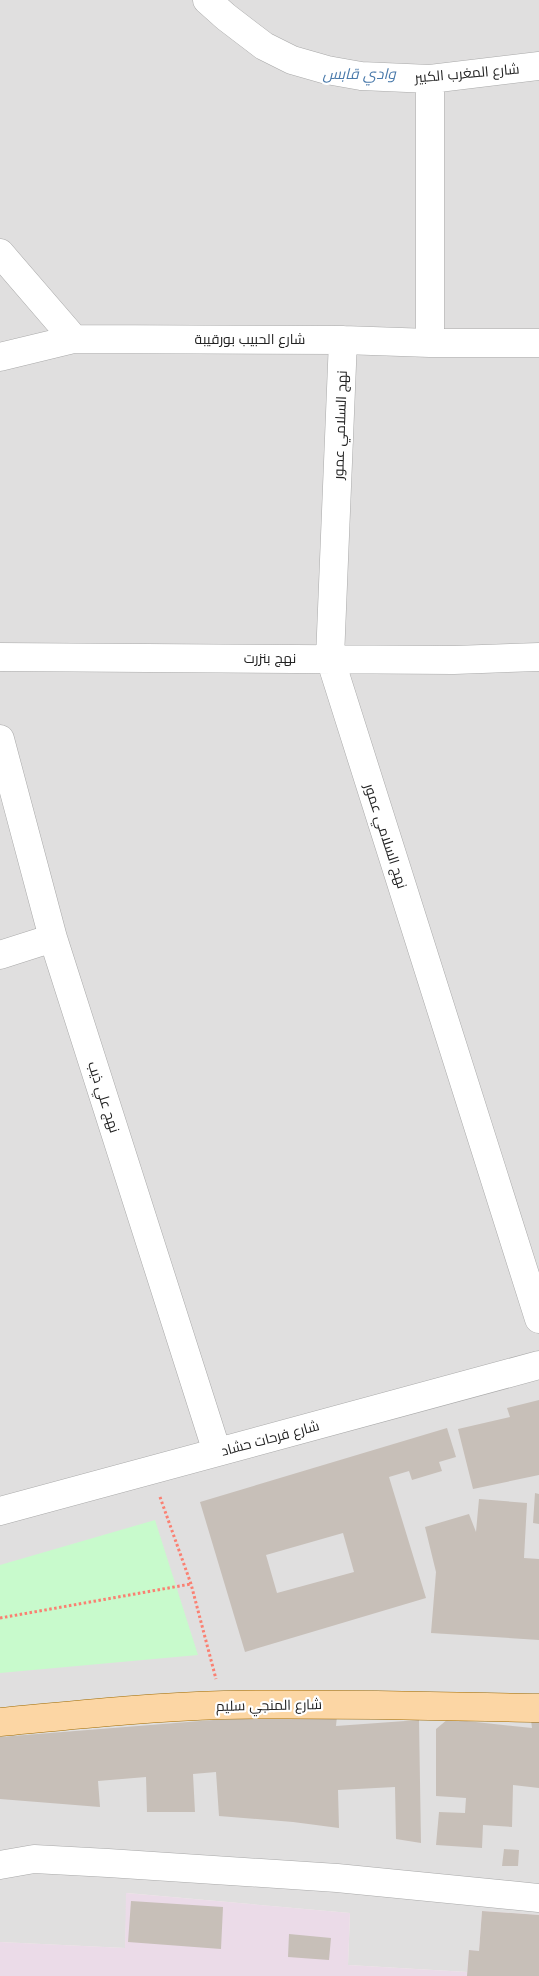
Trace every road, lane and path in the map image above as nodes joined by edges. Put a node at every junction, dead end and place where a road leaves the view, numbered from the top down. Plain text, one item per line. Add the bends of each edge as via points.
1 (207, 0) edge
2 (539, 66) edge
3 (430, 79) junction
4 (0, 253) edge
5 (74, 338) junction
6 (343, 340) junction
7 (430, 343) junction
8 (539, 343) edge
9 (0, 357) edge
10 (0, 657) edge
11 (330, 658) junction
12 (539, 658) edge
13 (0, 740) edge
14 (53, 938) junction
15 (0, 956) edge
16 (539, 1318) edge
17 (539, 1365) edge
18 (217, 1452) junction
19 (150, 1470) junction
20 (0, 1511) edge
21 (191, 1584) junction
22 (0, 1618) edge
23 (223, 1705) junction
24 (539, 1708) edge
25 (0, 1722) edge
26 (0, 1865) edge
27 (539, 1898) edge

1 - 3 street, شارع المغرب الكبير via 264,46 292,60 361,76
2 - 3 street, شارع المغرب الكبير
3 - 7 street
4 - 5 street
5 - 6 street, شارع الحبيب بورقيبة
5 - 9 street, شارع الحبيب بورقيبة
6 - 7 street, شارع الحبيب بورقيبة
6 - 11 street, نهج السلامي عمور
7 - 8 street, شارع الحبيب بورقيبة
10 - 11 street, نهج بنزرت
11 - 12 street, نهج بنزرت
11 - 16 street, نهج السلامي عمور
13 - 14 street, نهج علي ذيب
14 - 15 street
14 - 18 street, نهج علي ذيب
17 - 18 street, شارع فرحات حشاد
18 - 19 street, شارع فرحات حشاد
19 - 20 street, شارع فرحات حشاد
19 - 21 path
21 - 22 path
21 - 23 path
23 - 24 main road, شارع المنجي سليم
23 - 25 main road, شارع المنجي سليم
26 - 27 street via 34,1859 108,1863 337,1878

